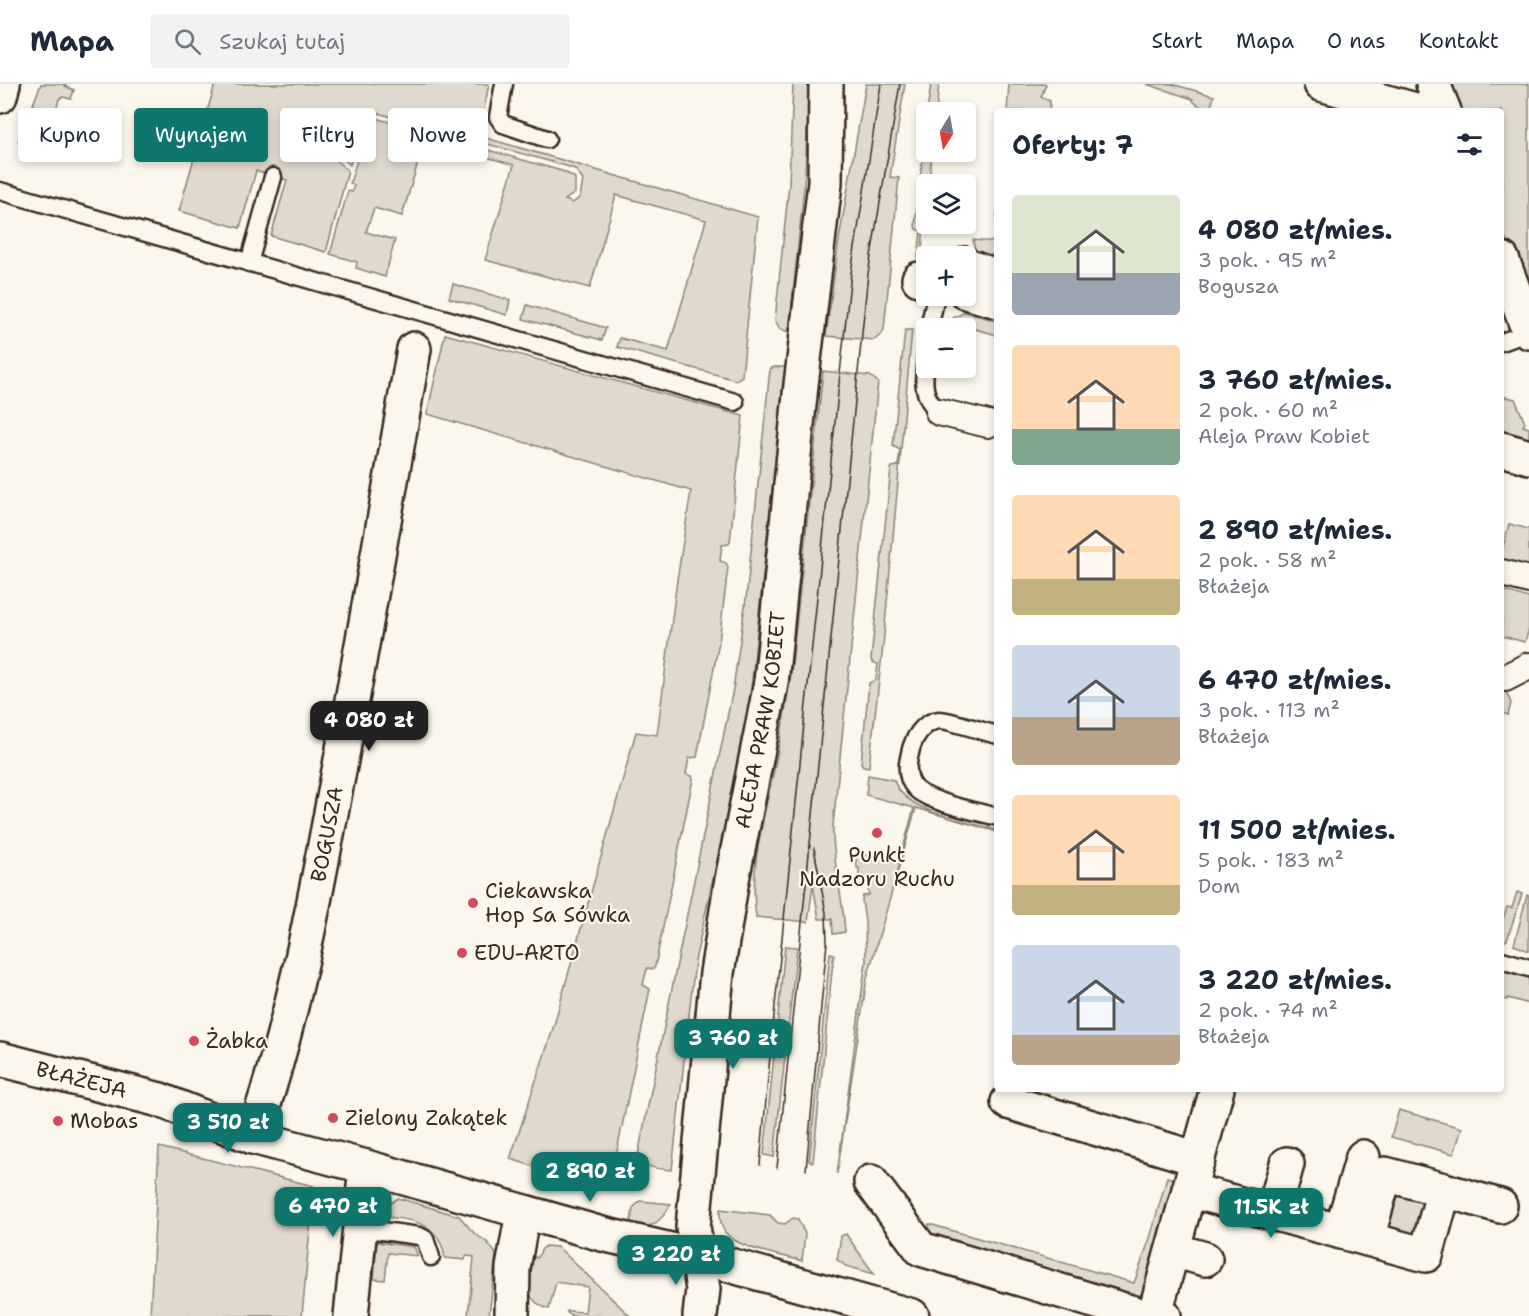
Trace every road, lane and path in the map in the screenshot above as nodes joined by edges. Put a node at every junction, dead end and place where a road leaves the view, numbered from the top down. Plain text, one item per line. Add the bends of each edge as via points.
1 (3, 84) edge
2 (504, 84) edge
3 (826, 84) edge
4 (849, 84) edge
5 (1321, 84) edge
6 (1433, 84) edge
7 (0, 96) edge
8 (1408, 108) edge
9 (1443, 108) edge
10 (547, 139) dead end
11 (273, 177) dead end
12 (825, 183) junction
13 (0, 191) edge
14 (249, 263) junction
15 (1504, 264) edge
16 (976, 265) edge
17 (994, 272) edge
18 (976, 295) edge
19 (994, 300) edge
20 (1529, 332) edge
21 (1504, 341) edge
22 (414, 350) dead end
23 (925, 378) edge
24 (735, 402) dead end
25 (939, 412) joint
26 (988, 424) dead end
27 (1504, 450) edge
28 (1529, 457) edge
29 (1504, 574) edge
30 (1529, 580) edge
31 (1529, 666) edge
32 (1505, 678) dead end
33 (994, 734) edge
34 (994, 817) edge
35 (1504, 961) edge
36 (1529, 968) edge
37 (0, 1059) edge
38 (1216, 1092) edge
39 (1008, 1102) dead end
40 (253, 1137) junction
41 (1363, 1157) dead end
42 (1287, 1164) dead end
43 (366, 1167) junction
44 (1194, 1174) junction
45 (871, 1182) dead end
46 (1444, 1190) junction
47 (1500, 1206) dead end
48 (523, 1212) junction
49 (1274, 1213) junction
50 (360, 1228) junction
51 (1354, 1235) junction
52 (1173, 1250) junction
53 (697, 1256) junction
54 (431, 1257) dead end
55 (1205, 1259) dead end
56 (1148, 1315) edge
57 (351, 1316) edge
58 (512, 1316) edge
59 (700, 1316) edge
60 (912, 1316) edge

1 - 7 street
2 - 10 lane via 498,117 503,124
3 - 12 street, ALEJA PRAW KOBIET
4 - 12 street, ALEJA PRAW KOBIET
5 - 8 street
6 - 9 street
11 - 14 lane
12 - 53 street, ALEJA PRAW KOBIET via 771,683 717,973 693,1227
13 - 14 lane
14 - 24 lane
15 - 20 street
16 - 17 street
18 - 19 street
20 - 21 lane
22 - 40 street, BOGUSZA via 304,956
23 - 25 lane via 926,396
25 - 26 street
27 - 28 street
29 - 30 street
31 - 32 street
33 - 34 lane via 940,720 927,724 912,742 907,766 914,788 930,798
35 - 36 lane
37 - 40 street, BŁAŻEJA via 160,1100
38 - 44 street
39 - 44 street
40 - 43 street, BŁAŻEJA
41 - 51 street
42 - 49 street
43 - 48 street, BŁAŻEJA
43 - 50 street
44 - 49 street
44 - 52 street
45 - 56 street via 921,1249
46 - 47 street
46 - 51 street via 1385,1174
46 - 51 street via 1425,1255
48 - 53 street, BŁAŻEJA
48 - 58 street via 513,1268
49 - 51 street
50 - 54 lane via 419,1236 425,1239
50 - 57 street
52 - 55 street
52 - 56 street
53 - 59 street, ALEJA PRAW KOBIET via 703,1289
53 - 60 street, BŁAŻEJA

